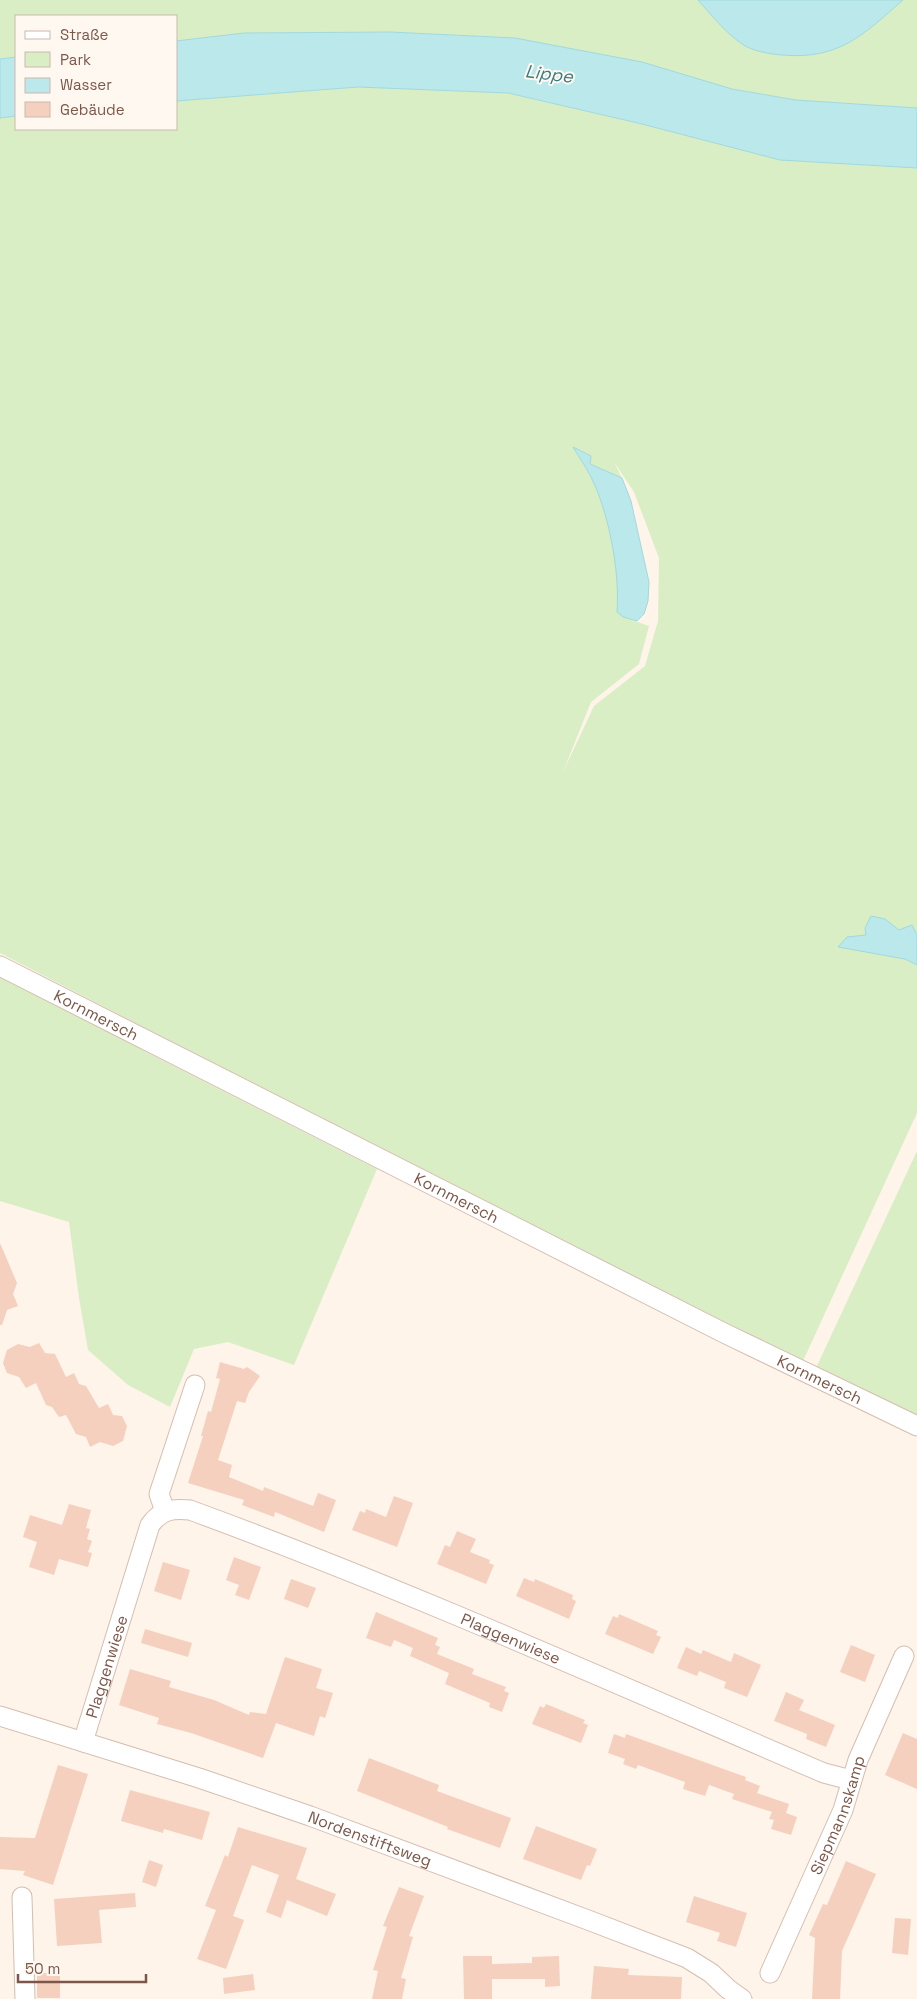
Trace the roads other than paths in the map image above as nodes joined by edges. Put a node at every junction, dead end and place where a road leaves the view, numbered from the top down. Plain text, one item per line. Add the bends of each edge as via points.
1 (0, 966) edge
2 (195, 1385) dead end
3 (917, 1426) edge
4 (165, 1511) junction
5 (904, 1656) dead end
6 (0, 1716) edge
7 (83, 1742) junction
8 (851, 1780) junction
9 (22, 1897) dead end
10 (770, 1974) dead end
11 (734, 1996) edge
12 (25, 1999) edge

1 - 3 street, Kornmersch via 724,1333
2 - 4 street via 159,1494
4 - 7 street, Plaggenwiese via 150,1525
4 - 8 street, Plaggenwiese via 190,1510 266,1538 508,1637 824,1773
5 - 8 street, Siepmannskamp
6 - 7 street, Nordenstiftsweg
7 - 11 street, Nordenstiftsweg via 310,1816 687,1958 711,1973
8 - 10 street, Siepmannskamp via 843,1810
9 - 12 street

